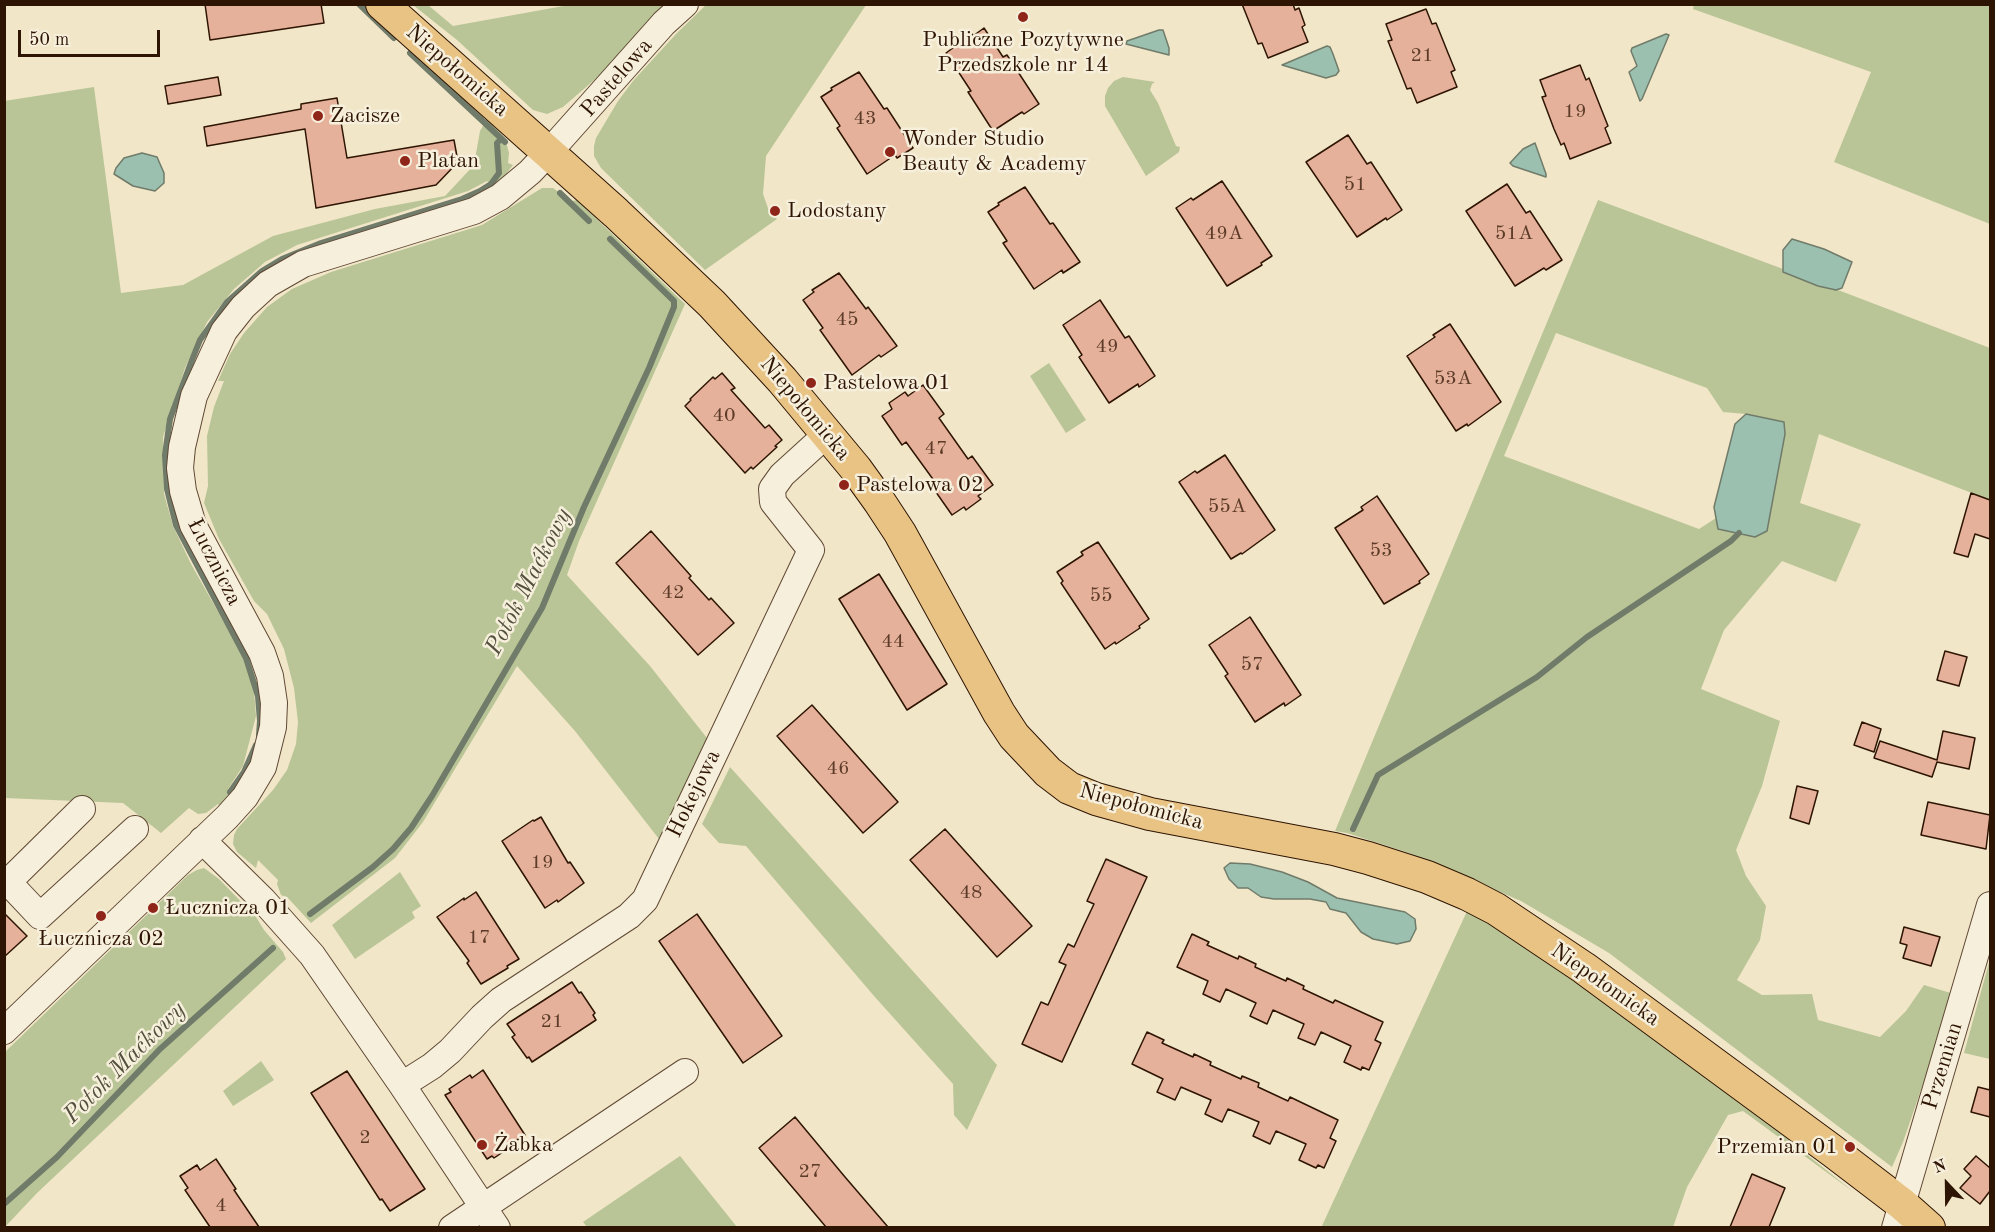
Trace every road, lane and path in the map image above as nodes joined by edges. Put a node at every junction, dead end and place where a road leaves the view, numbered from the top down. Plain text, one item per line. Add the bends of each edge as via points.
1 (382, 4) edge
2 (685, 4) edge
3 (549, 152) junction
4 (827, 434) junction
5 (82, 809) dead end
6 (135, 829) dead end
7 (202, 840) junction
8 (6, 882) edge
9 (1990, 905) edge
10 (4, 1031) edge
11 (685, 1072) dead end
12 (402, 1085) junction
13 (1898, 1216) edge
14 (490, 1217) edge
15 (452, 1227) edge
16 (1929, 1227) edge

1 - 3 main road, Niepołomicka
2 - 3 street, Pastelowa
3 - 4 main road, Niepołomicka via 724,315
3 - 7 street, Łucznicza via 500,196 474,211 328,255 282,275 243,307 212,355 187,416 180,468 183,491 193,525 262,653 274,703 273,727 263,767 245,797
4 - 12 street, Hokejowa via 772,489 773,502 811,550 645,900 629,916 501,1000 450,1051
4 - 13 main road, Niepołomicka via 900,533 1014,736 1069,788 1150,813 1368,858 1467,894 1496,909 1584,969
5 - 8 street
6 - 8 street via 40,916
7 - 10 street, Łucznicza
7 - 12 street via 312,955
9 - 13 street, Przemian
11 - 14 street
12 - 14 street
13 - 16 main road, Niepołomicka
14 - 15 street

